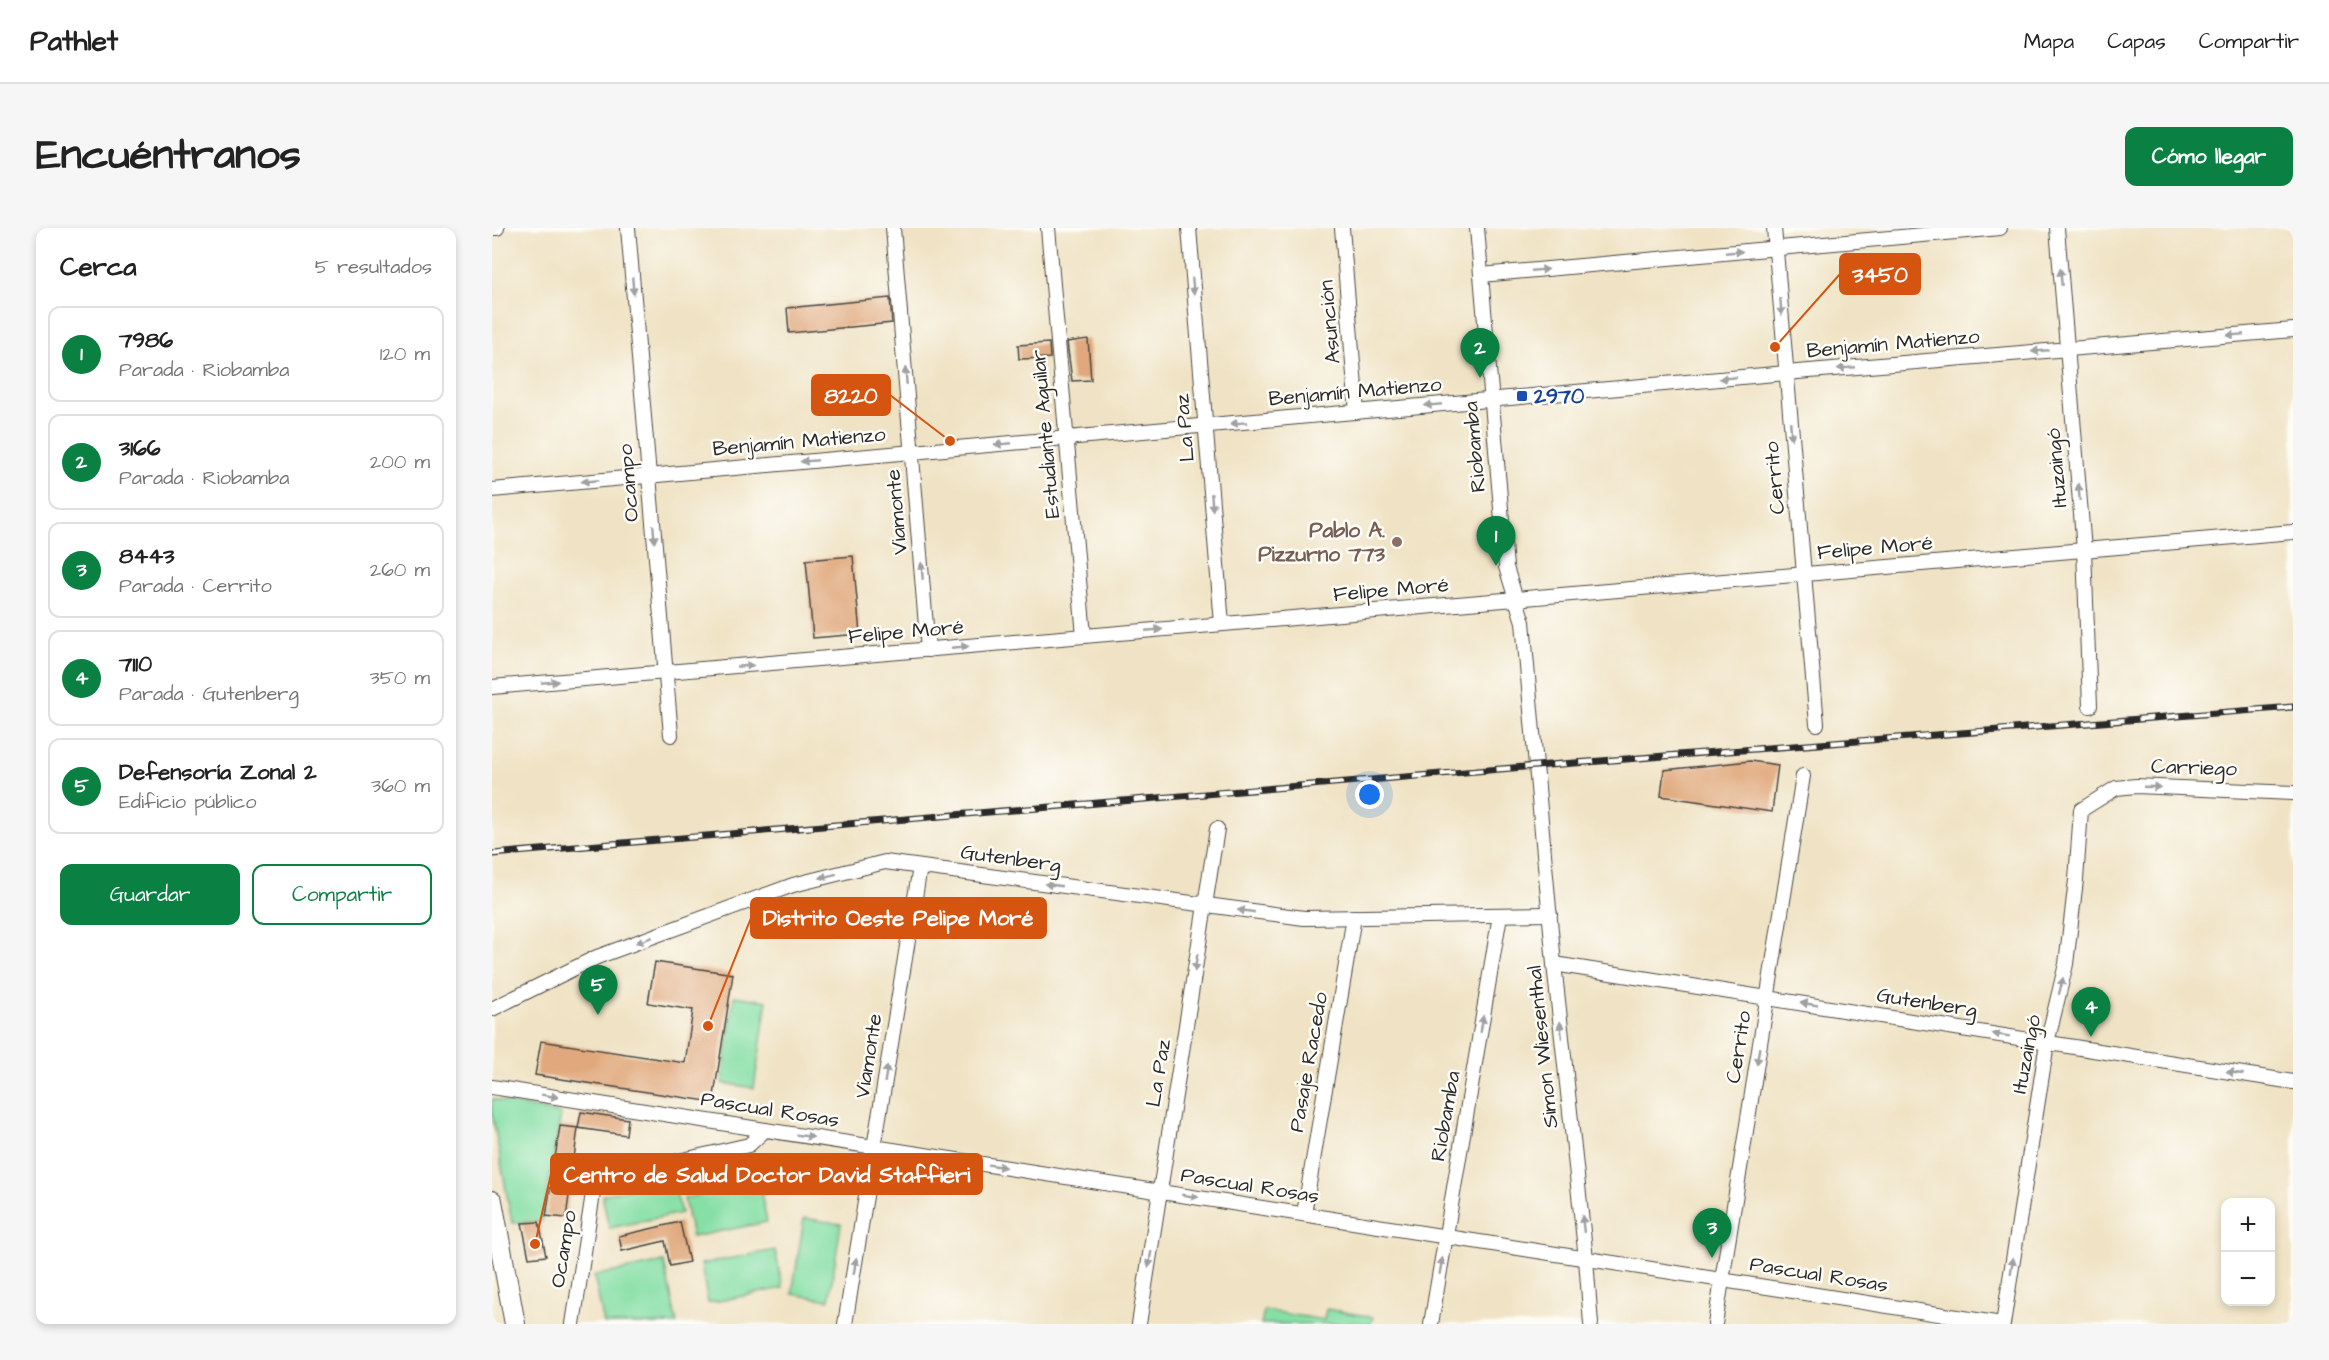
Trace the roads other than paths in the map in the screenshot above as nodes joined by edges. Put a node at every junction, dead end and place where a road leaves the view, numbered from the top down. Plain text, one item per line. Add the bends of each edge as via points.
1 (492, 228) edge
2 (496, 228) edge
3 (628, 228) edge
4 (893, 228) edge
5 (1048, 228) edge
6 (1189, 228) edge
7 (1342, 228) edge
8 (1478, 228) edge
9 (1774, 228) edge
10 (2000, 228) edge
11 (2057, 228) edge
12 (1776, 249) junction
13 (1481, 275) junction
14 (2293, 330) edge
15 (2067, 349) junction
16 (1786, 373) junction
17 (1491, 400) junction
18 (1357, 412) junction
19 (1205, 426) junction
20 (1066, 438) junction
21 (912, 452) junction
22 (649, 476) junction
23 (492, 490) edge
24 (2293, 532) edge
25 (2084, 550) junction
26 (1804, 574) junction
27 (1517, 599) junction
28 (1222, 624) junction
29 (1084, 636) junction
30 (928, 650) junction
31 (666, 672) junction
32 (492, 687) edge
33 (2090, 706) dead end
34 (1817, 724) dead end
35 (671, 735) dead end
36 (1536, 766) joint
37 (1803, 776) dead end
38 (2293, 793) edge
39 (2097, 799) joint
40 (1217, 830) dead end
41 (920, 867) junction
42 (1206, 905) junction
43 (1550, 914) junction
44 (1500, 915) junction
45 (1354, 918) junction
46 (1554, 964) junction
47 (1767, 998) junction
48 (492, 1009) edge
49 (2047, 1043) junction
50 (2293, 1082) edge
51 (492, 1087) edge
52 (765, 1130) junction
53 (874, 1147) junction
54 (1160, 1192) junction
55 (492, 1201) edge
56 (1304, 1214) junction
57 (1446, 1237) junction
58 (1586, 1259) junction
59 (1722, 1280) junction
60 (515, 1324) edge
61 (573, 1324) edge
62 (845, 1324) edge
63 (1139, 1324) edge
64 (1431, 1324) edge
65 (1591, 1324) edge
66 (1715, 1324) edge
67 (2003, 1324) edge

1 - 2 street
3 -> 22 street, Ocampo
21 -> 4 street, Viamonte
5 - 20 street, Estudiante Aguilar
6 -> 19 street, La Paz
7 - 18 street, Asunción
8 - 13 street, Riobamba
9 - 12 street, Cerrito
10 - 12 street
15 -> 11 street, Ituzaingó
13 -> 12 street
12 -> 16 street, Cerrito
13 - 17 street, Riobamba
14 -> 15 street, Benjamín Matienzo
15 -> 16 street, Benjamín Matienzo
25 -> 15 street, Ituzaingó
16 -> 17 street, Benjamín Matienzo
16 -> 26 street, Cerrito
17 -> 18 street, Benjamín Matienzo
17 - 27 street, Riobamba via 1506,567
18 -> 19 street, Benjamín Matienzo
19 - 20 street, Benjamín Matienzo
19 -> 28 street, La Paz
20 -> 21 street, Benjamín Matienzo
20 - 29 street, Estudiante Aguilar
21 -> 22 street, Benjamín Matienzo
30 -> 21 street, Viamonte
22 -> 23 street, Benjamín Matienzo
22 -> 31 street, Ocampo
24 - 25 street, Felipe Moré
25 - 26 street, Felipe Moré
25 - 33 street, Ituzaingó
26 - 27 street, Felipe Moré
26 - 34 street, Cerrito
27 - 28 street, Felipe Moré
27 - 36 street, Riobamba via 1523,622
29 -> 28 street, Felipe Moré
30 -> 29 street, Felipe Moré
31 -> 30 street, Felipe Moré
32 -> 31 street, Felipe Moré
31 - 35 street, Ocampo
36 - 43 street, Simon Wiesenthal
37 - 47 street, Cerrito
39 -> 38 street, Carriego via 2115,788 2136,786
49 -> 39 street, Ituzaingó via 2067,964 2081,810
40 - 42 street, La Paz
42 -> 41 street, Gutenberg
41 -> 48 street, Gutenberg via 885,862 793,885 597,957
53 -> 41 street, Viamonte
45 -> 42 street, Gutenberg via 1304,918
42 -> 54 street, La Paz
43 - 44 street, Gutenberg
43 - 46 street, Simon Wiesenthal
44 - 45 street, Gutenberg
57 -> 44 street, Riobamba
45 - 56 street, Pasaje Racedo
46 - 47 street, Gutenberg
58 -> 46 street, Simon Wiesenthal
49 -> 47 street, Gutenberg
47 -> 59 street, Cerrito
50 -> 49 street, Gutenberg
67 -> 49 street, Ituzaingó
51 -> 52 street, Pascual Rosas
52 -> 53 street, Pascual Rosas
52 - 61 street, Ocampo via 749,1145 595,1180
53 -> 54 street, Pascual Rosas
62 -> 53 street, Viamonte
54 -> 56 street, Pascual Rosas
54 -> 63 street, La Paz
55 - 60 main road
56 - 57 street, Pascual Rosas
57 - 58 street, Pascual Rosas
64 -> 57 street, Riobamba
58 - 59 street, Pascual Rosas
58 - 65 street, Simon Wiesenthal
59 - 66 street, Cerrito
59 - 67 street, Pascual Rosas

